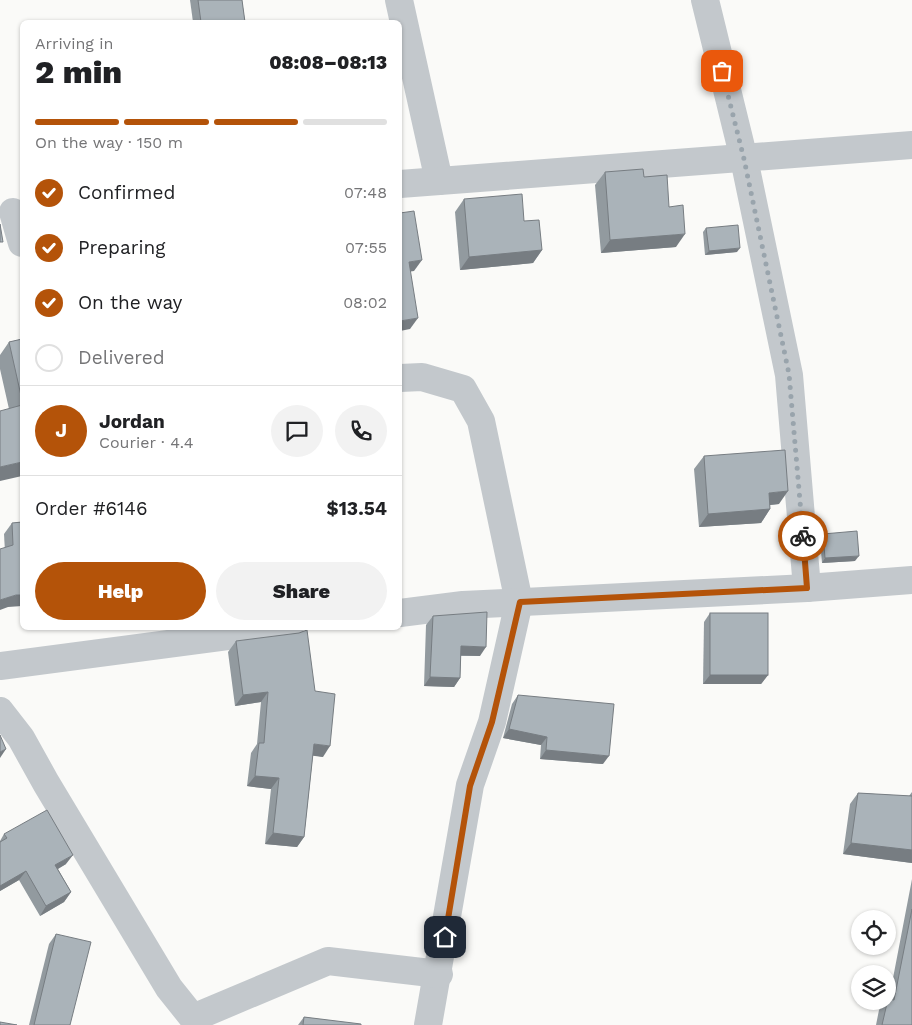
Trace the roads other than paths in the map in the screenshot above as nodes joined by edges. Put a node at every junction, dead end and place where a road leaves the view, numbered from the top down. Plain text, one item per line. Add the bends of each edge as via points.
1 (399, 0) edge
2 (706, 0) edge
3 (912, 145) edge
4 (744, 159) junction
5 (439, 181) junction
6 (402, 184) edge
7 (12, 213) edge
8 (20, 237) edge
9 (402, 378) edge
10 (912, 580) edge
11 (807, 588) junction
12 (520, 602) junction
13 (402, 613) edge
14 (275, 630) edge
15 (0, 666) edge
16 (0, 711) edge
17 (439, 974) junction
18 (428, 1025) edge

1 - 5 street
2 - 4 street
3 - 4 street
4 - 5 street
4 - 11 street via 789,374
5 - 6 street
7 - 8 street
9 - 12 street via 422,376 463,388 481,421
10 - 11 street
11 - 12 street
12 - 13 street
12 - 17 street via 492,722 470,786
14 - 15 street
16 - 17 street via 21,738 169,988 194,1018 328,962
17 - 18 street

